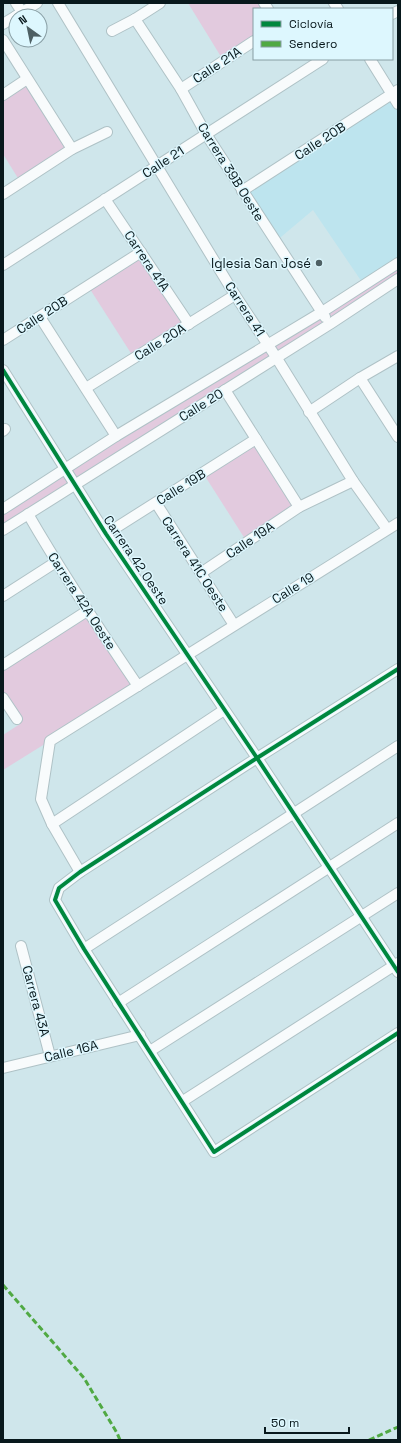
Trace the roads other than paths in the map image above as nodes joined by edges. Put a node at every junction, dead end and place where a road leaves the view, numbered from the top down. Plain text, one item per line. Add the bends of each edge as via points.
1 (58, 3) edge
2 (160, 3) edge
3 (135, 19) junction
4 (112, 31) dead end
5 (3, 40) edge
6 (253, 42) edge
7 (321, 60) edge
8 (371, 60) edge
9 (27, 79) junction
10 (181, 89) junction
11 (395, 92) edge
12 (3, 94) edge
13 (398, 104) edge
14 (107, 132) dead end
15 (206, 134) junction
16 (72, 150) junction
17 (157, 166) junction
18 (242, 191) junction
19 (3, 194) edge
20 (105, 199) junction
21 (141, 252) junction
22 (5, 260) edge
23 (398, 263) edge
24 (398, 279) edge
25 (235, 295) junction
26 (322, 312) junction
27 (40, 317) junction
28 (189, 324) junction
29 (330, 324) junction
30 (3, 340) edge
31 (268, 345) junction
32 (398, 356) edge
33 (276, 357) junction
34 (3, 370) edge
35 (360, 378) junction
36 (86, 388) junction
37 (225, 390) junction
38 (310, 412) junction
39 (116, 436) junction
40 (398, 437) edge
41 (256, 439) junction
42 (65, 469) junction
43 (353, 481) junction
44 (75, 484) junction
45 (156, 502) junction
46 (299, 507) junction
47 (3, 509) edge
48 (28, 514) junction
49 (398, 523) edge
50 (387, 529) junction
51 (3, 530) edge
52 (106, 534) junction
53 (56, 562) junction
54 (201, 573) junction
55 (3, 596) edge
56 (87, 611) junction
57 (234, 625) junction
58 (188, 655) junction
59 (3, 665) edge
60 (398, 669) edge
61 (138, 686) junction
62 (3, 698) edge
63 (224, 710) junction
64 (17, 719) dead end
65 (398, 746) edge
66 (257, 758) junction
67 (293, 813) junction
68 (398, 823) edge
69 (52, 824) junction
70 (329, 866) junction
71 (80, 872) junction
72 (398, 893) edge
73 (360, 916) junction
74 (21, 946) dead end
75 (84, 949) junction
76 (397, 967) edge
77 (118, 1003) junction
78 (398, 1033) edge
79 (140, 1035) junction
80 (150, 1051) junction
81 (50, 1056) junction
82 (3, 1068) edge
83 (183, 1101) junction

1 - 17 street, Carrera 41
2 - 3 street
3 - 4 street
3 - 10 street, Carrera 39B Oeste
5 - 9 street
6 - 10 street, Calle 21A
7 - 15 street, Calle 21
8 - 11 street
9 - 12 street
9 - 16 street
10 - 15 street, Carrera 39B Oeste
11 - 13 street
11 - 18 street, Calle 20B
14 - 16 street
15 - 17 street, Calle 21
15 - 18 street, Carrera 39B Oeste
16 - 19 street
17 - 20 street, Calle 21
17 - 25 street, Carrera 41
18 - 26 street, Carrera 39B Oeste
20 - 21 street, Carrera 41A
20 - 22 street, Calle 21
21 - 27 street, Calle 20B
21 - 28 street, Carrera 41A
23 - 26 street, Calle 20
24 - 29 street, Calle 20
25 - 28 street, Calle 20A
25 - 31 street, Carrera 41
26 - 29 street, Carrera 39B Oeste
26 - 31 street, Calle 20
27 - 30 street, Calle 20B
27 - 36 street
28 - 36 street, Calle 20A
29 - 33 street, Calle 20
31 - 33 street, Carrera 41
31 - 39 street, Calle 20
32 - 35 street
33 - 37 street, Calle 20
33 - 38 street, Carrera 41
34 - 42 street, Carrera 42 Oeste
35 - 38 street
35 - 40 street
36 - 39 street
37 - 41 street
37 - 44 street, Calle 20
38 - 43 street, Carrera 41
39 - 42 street, Calle 20
41 - 45 street, Calle 19B
41 - 46 street
42 - 44 street, Carrera 42 Oeste
42 - 47 street, Calle 20
43 - 46 street, Calle 19A
43 - 50 street, Carrera 41
44 - 48 street, Calle 20
44 - 52 street, Carrera 42 Oeste
45 - 52 street, Calle 19B
45 - 54 street, Carrera 41C Oeste
46 - 54 street, Calle 19A
48 - 51 street, Calle 20
48 - 53 street, Carrera 42A Oeste
49 - 50 street, Calle 19
50 - 57 street, Calle 19
52 - 58 street, Carrera 42 Oeste
53 - 55 street
53 - 56 street, Carrera 42A Oeste
54 - 57 street, Carrera 41C Oeste
56 - 59 street
56 - 61 street, Carrera 42A Oeste
57 - 58 street, Calle 19
58 - 61 street, Calle 19
58 - 63 street, Carrera 42 Oeste
60 - 66 street
61 - 69 street, Calle 19 via 50,741 41,799
62 - 64 street
63 - 66 street, Carrera 42 Oeste
63 - 69 street
65 - 67 street
66 - 67 street, Carrera 42 Oeste
66 - 71 street
67 - 70 street, Carrera 42 Oeste
67 - 75 street
68 - 70 street
69 - 71 street, Calle 19
70 - 73 street, Carrera 42 Oeste
70 - 77 street
71 - 75 street via 59,888 55,900
72 - 73 street
73 - 76 street, Carrera 42 Oeste
73 - 80 street
74 - 81 street, Carrera 43A
75 - 77 street
76 - 83 street
77 - 79 street
78 - 83 street via 214,1152
79 - 80 street
79 - 81 street, Calle 16A
80 - 83 street
81 - 82 street, Calle 16A

